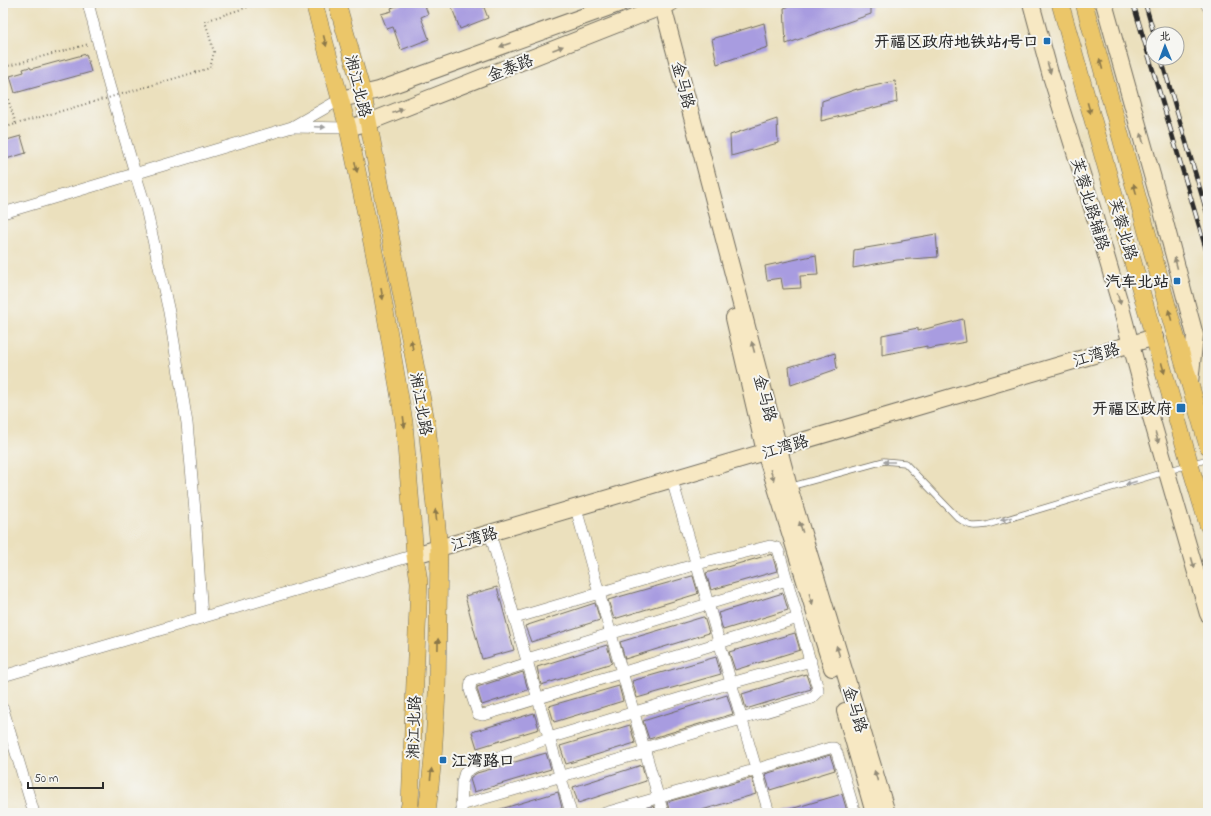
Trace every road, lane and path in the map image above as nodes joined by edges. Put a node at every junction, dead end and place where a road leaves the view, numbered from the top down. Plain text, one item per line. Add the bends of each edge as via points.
1 (88, 3) edge
2 (260, 3) edge
3 (314, 3) edge
4 (337, 3) edge
5 (621, 3) edge
6 (1031, 3) edge
7 (1060, 3) edge
8 (1084, 3) edge
9 (1104, 3) edge
10 (1206, 3) edge
11 (661, 5) edge
12 (1208, 7) edge
13 (98, 41) junction
14 (3, 70) edge
15 (3, 84) edge
16 (363, 95) junction
17 (341, 100) junction
18 (369, 122) junction
19 (16, 124) junction
20 (292, 127) junction
21 (3, 128) edge
22 (348, 128) junction
23 (135, 174) junction
24 (3, 213) edge
25 (1154, 337) junction
26 (1131, 344) junction
27 (1190, 384) junction
28 (1208, 446) edge
29 (772, 450) junction
30 (1208, 459) edge
31 (1190, 465) junction
32 (1167, 472) junction
33 (672, 480) junction
34 (789, 487) junction
35 (576, 508) junction
36 (1208, 525) edge
37 (490, 533) junction
38 (439, 548) junction
39 (416, 555) junction
40 (697, 564) junction
41 (787, 580) junction
42 (599, 593) junction
43 (708, 604) junction
44 (1208, 614) edge
45 (202, 618) junction
46 (515, 618) junction
47 (798, 618) junction
48 (611, 634) junction
49 (719, 643) junction
50 (527, 661) junction
51 (811, 661) junction
52 (622, 673) junction
53 (3, 676) edge
54 (731, 683) junction
55 (538, 698) junction
56 (3, 709) edge
57 (633, 712) junction
58 (741, 719) junction
59 (549, 738) junction
60 (644, 750) junction
61 (756, 769) junction
62 (560, 776) junction
63 (658, 797) junction
64 (461, 809) edge
65 (34, 813) edge
66 (408, 813) edge
67 (427, 813) edge
68 (571, 813) edge
69 (605, 813) edge
70 (663, 813) edge
71 (768, 813) edge
72 (855, 813) edge
73 (874, 813) edge
74 (887, 813) edge

1 - 13 street
2 - 19 path, bridge via 205,21 214,52 210,68
3 -> 17 main road, 湘江北路
4 - 16 main road, 湘江北路
5 -> 16 street
6 -> 26 street, 芙蓉北路辅路
7 -> 25 main road, 芙蓉北路
27 -> 8 main road, 芙蓉北路
27 -> 9 street via 1195,335
10 - 12 street
18 -> 11 street, 金泰路
11 - 29 street, 金马路
13 - 14 path via 4,67
13 - 23 street
15 - 19 path
16 - 17 street
16 - 18 main road, 湘江北路
17 - 20 street
17 - 22 main road, 湘江北路
18 - 22 street, 金泰路
38 -> 18 main road, 湘江北路 via 427,426
19 - 21 path
20 -> 22 street
20 - 23 street
22 -> 39 main road, 湘江北路 via 380,276 404,422
23 - 24 street
23 - 45 street via 146,208 169,312 187,423
25 - 26 street, 江湾路
25 -> 31 main road, 芙蓉北路
26 - 29 street, 江湾路
26 -> 32 street, 芙蓉北路辅路
27 - 28 main road, 芙蓉北路
29 - 33 street, 江湾路
29 - 34 street, 金马路
29 -> 73 street, 金马路
30 - 31 lane
31 - 32 lane
31 - 36 main road, 芙蓉北路
32 -> 34 lane via 987,525 972,526 958,518 905,463 884,462
32 -> 44 street, 芙蓉北路辅路
33 - 35 street, 江湾路
33 - 40 street
74 -> 34 street, 金马路
35 - 37 street, 江湾路
35 - 42 street
37 - 38 street, 江湾路
37 - 46 street
38 - 39 street, 江湾路
67 -> 38 main road, 湘江北路 via 437,693
39 - 45 street
39 - 66 main road, 湘江北路 via 419,582
40 - 41 street via 773,546 779,552
40 - 42 street
40 - 43 street
41 - 43 street
41 - 47 street
42 - 46 street
42 - 48 street
43 - 48 street
43 - 49 street
45 - 53 street
46 - 50 street
47 - 49 street
47 - 51 street
48 - 50 street
48 - 52 street
49 - 52 street
49 - 54 street
50 - 55 street
50 - 55 street via 471,681 470,690 478,714 482,715
51 - 54 street
51 - 58 street via 818,689 816,695
52 - 55 street
52 - 57 street
54 - 57 street
54 - 58 street
55 - 59 street
56 - 65 street
57 - 59 street
57 - 60 street
58 - 60 street
58 - 61 street
59 - 62 street
59 - 64 street via 466,772 462,782
60 - 62 street
60 - 63 street
61 - 63 street
61 - 71 street
61 - 72 street via 834,748
62 - 64 street
62 - 68 street
63 - 69 street
63 - 70 street

